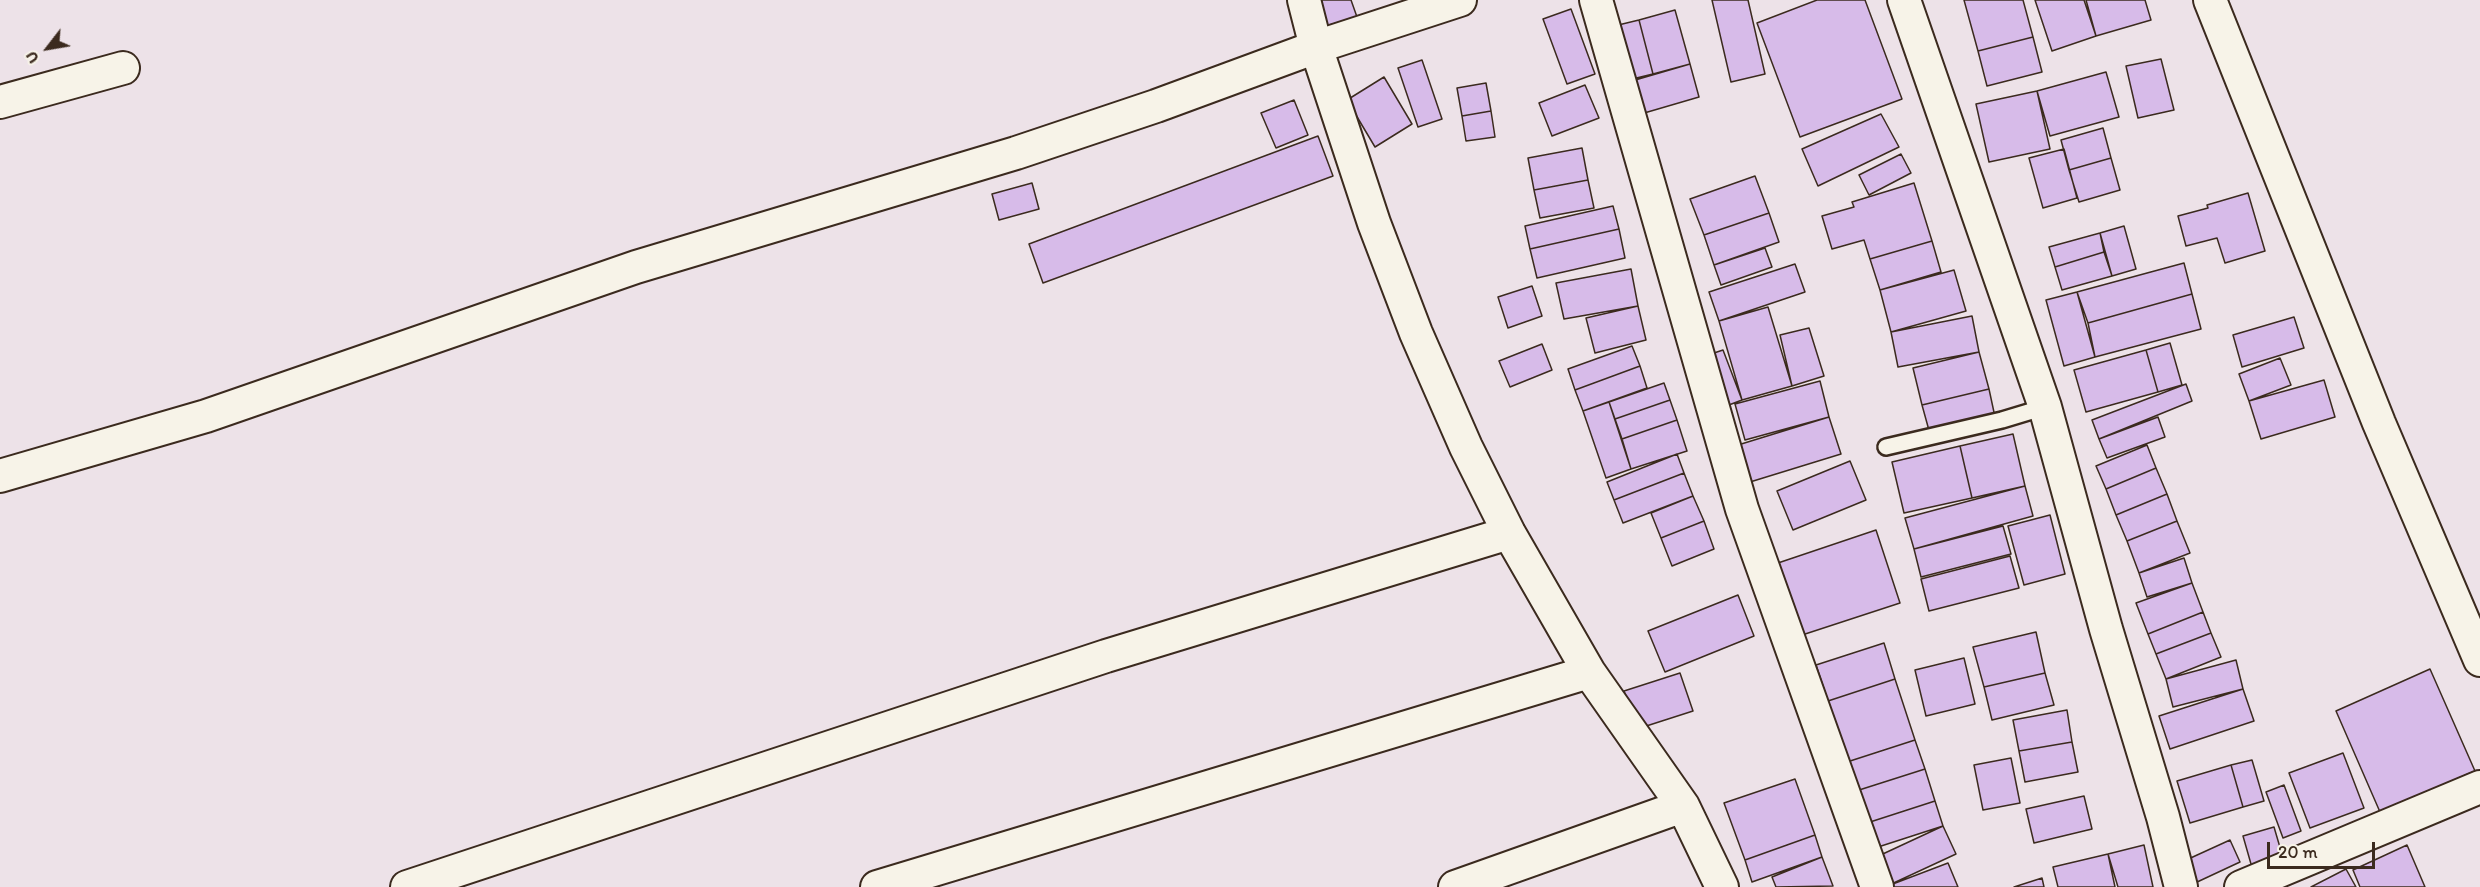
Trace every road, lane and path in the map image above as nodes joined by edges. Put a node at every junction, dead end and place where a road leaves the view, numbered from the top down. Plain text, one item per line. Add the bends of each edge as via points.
1 (1304, 0) edge
2 (1460, 0) edge
3 (1596, 0) edge
4 (1905, 0) edge
5 (2210, 0) edge
6 (1316, 47) junction
7 (123, 68) dead end
8 (0, 102) edge
9 (2045, 407) junction
10 (1886, 447) dead end
11 (0, 476) edge
12 (1509, 533) junction
13 (2480, 660) edge
14 (1589, 672) junction
15 (2480, 787) edge
16 (1683, 806) junction
17 (407, 887) edge
18 (877, 887) edge
19 (1455, 887) edge
20 (1722, 887) edge
21 (1877, 887) edge
22 (2181, 887) edge
23 (2241, 887) edge

1 - 6 street
2 - 6 street
3 - 21 street via 1742,509
4 - 9 street
5 - 13 street via 2379,423
6 - 11 street via 1016,153 636,267 206,416
6 - 12 street via 1374,223 1416,333
7 - 8 street
9 - 10 lane
9 - 22 street
12 - 14 street
12 - 17 street via 1107,656
14 - 16 street
14 - 18 street
15 - 23 street
16 - 19 street
16 - 20 street

